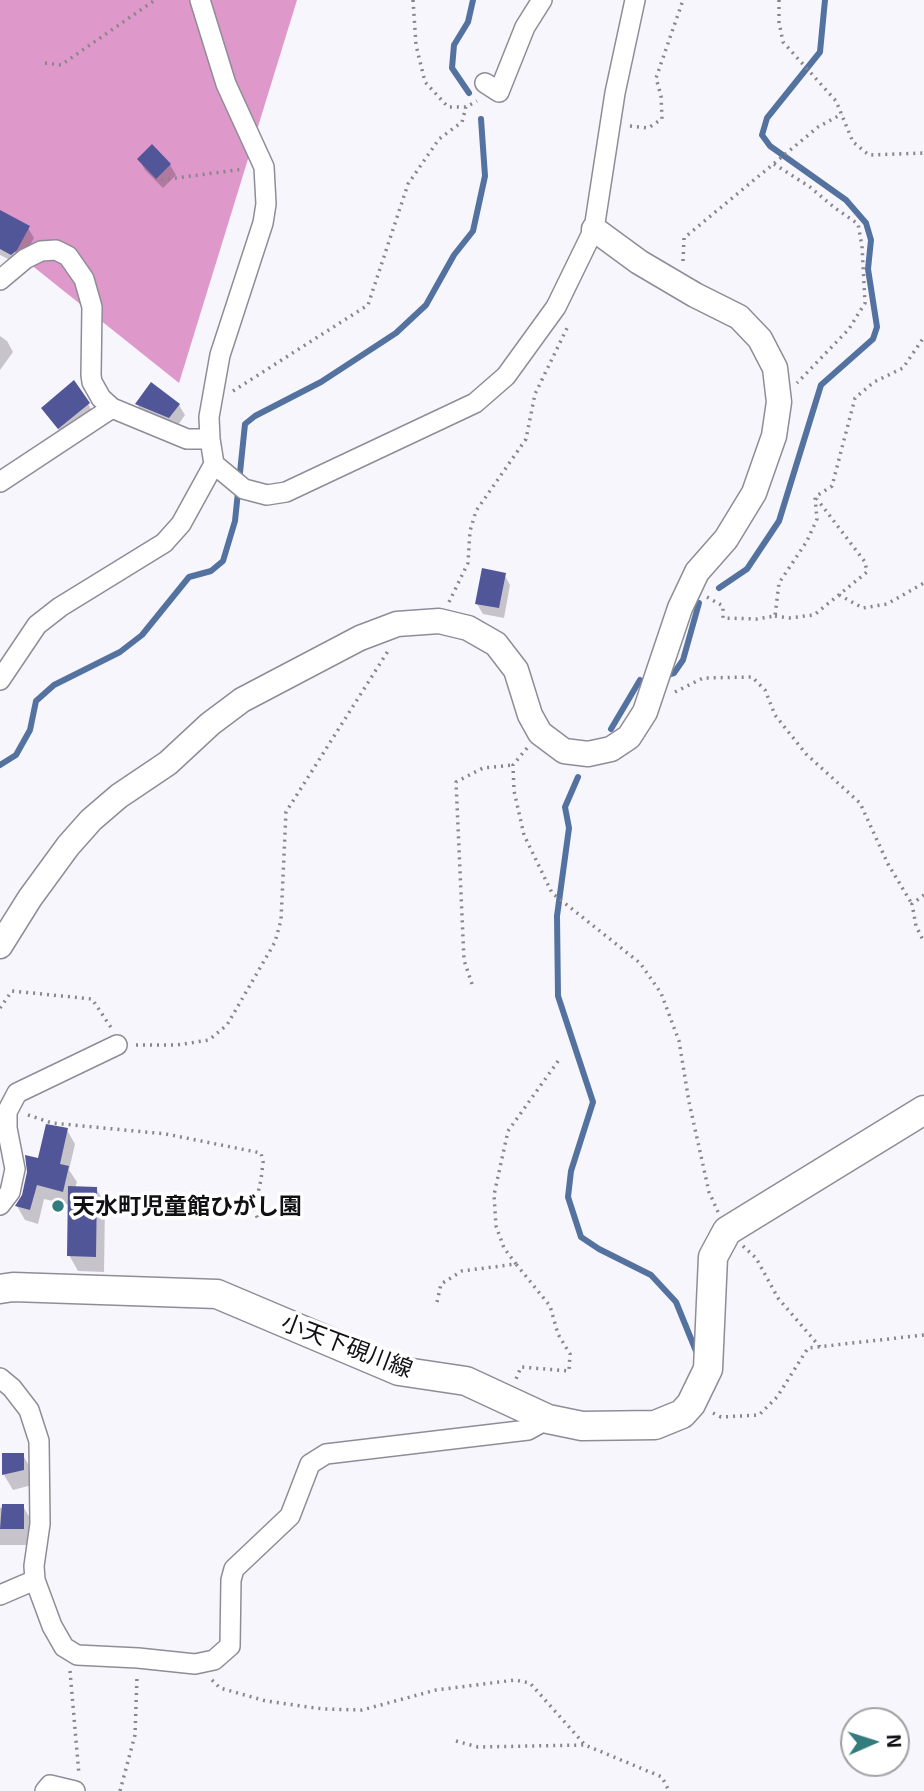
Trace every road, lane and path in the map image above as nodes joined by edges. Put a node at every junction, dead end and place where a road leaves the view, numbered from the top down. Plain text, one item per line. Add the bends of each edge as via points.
1 (155, 0) edge
2 (200, 0) edge
3 (413, 0) edge
4 (542, 0) edge
5 (635, 0) edge
6 (683, 0) edge
7 (779, 0) edge
8 (45, 63) dead end
9 (485, 83) joint
10 (466, 107) junction
11 (842, 114) junction
12 (610, 124) junction
13 (924, 153) edge
14 (774, 164) junction
15 (264, 167) junction
16 (161, 180) dead end
17 (594, 229) junction
18 (690, 269) dead end
19 (0, 280) edge
20 (571, 320) dead end
21 (924, 337) edge
22 (779, 402) junction
23 (111, 408) junction
24 (209, 417) junction
25 (210, 439) junction
26 (214, 464) junction
27 (0, 482) edge
28 (815, 497) junction
29 (924, 583) edge
30 (689, 588) junction
31 (839, 595) junction
32 (775, 616) junction
33 (439, 621) junction
34 (397, 624) junction
35 (0, 680) edge
36 (648, 705) junction
37 (540, 733) junction
38 (513, 765) junction
39 (924, 895) edge
40 (912, 904) junction
41 (924, 942) edge
42 (0, 946) edge
43 (472, 984) dead end
44 (0, 1008) edge
45 (117, 1045) junction
46 (561, 1057) dead end
47 (9, 1108) junction
48 (924, 1110) edge
49 (0, 1205) edge
50 (235, 1206) dead end
51 (254, 1210) junction
52 (258, 1219) dead end
53 (727, 1231) junction
54 (516, 1264) junction
55 (0, 1289) edge
56 (437, 1302) dead end
57 (924, 1335) edge
58 (820, 1347) junction
59 (0, 1378) edge
60 (508, 1400) junction
61 (691, 1404) junction
62 (548, 1419) junction
63 (35, 1580) junction
64 (0, 1595) edge
65 (64, 1647) junction
66 (138, 1658) junction
67 (195, 1664) junction
68 (456, 1741) dead end
69 (585, 1745) junction
70 (77, 1785) edge
71 (45, 1791) edge
72 (120, 1791) edge
73 (669, 1791) edge

1 - 8 path via 61,65
2 - 15 street via 226,83
3 - 10 path via 416,45 425,82 448,107
4 - 9 street via 525,27 499,92
5 - 12 street
6 - 12 path via 656,78 662,119 648,128
7 - 11 path via 783,42 836,101
9 - 10 path via 479,99
10 - 24 path via 462,122 439,139 408,184 368,305 223,398
11 - 13 path via 853,142 869,155
11 - 14 path via 818,127
12 - 17 street
14 - 18 path via 684,238 682,260
14 - 22 path via 858,224 865,303 849,329
15 - 16 path
15 - 24 street via 263,223 220,355
17 - 22 street via 639,262 739,317 760,339 775,368
17 - 26 street via 556,307 506,376 475,403 286,492 267,495 238,485
19 - 23 street via 41,251 57,250 68,256 84,279 92,307 92,382
20 - 33 path via 535,394 526,439 476,511 464,575
21 - 28 path via 903,368 855,398 832,486
22 - 30 street via 774,436 754,493
23 - 25 street via 187,439
23 - 27 street
24 - 25 street
25 - 26 street
26 - 35 street via 181,524 164,543 37,625
28 - 31 path via 865,562 867,572
28 - 32 path via 817,519 779,583
29 - 31 path via 887,604 863,608
30 - 32 path via 723,606 723,618
30 - 36 street
31 - 32 path via 814,615
33 - 34 street
33 - 37 street via 468,628 496,644 516,670
34 - 42 street via 360,638 242,699 168,763 119,796 68,846
34 - 45 path via 397,636 286,813 281,920 275,942 227,1025 209,1040
36 - 37 street via 629,737 611,749 588,754 564,751
36 - 40 path via 703,678 752,677 806,754 860,803
37 - 38 path
38 - 43 path via 483,768 456,782 464,960
38 - 53 path via 513,791 524,835 552,893 640,963 661,993 679,1041 709,1192
39 - 40 path
40 - 41 path
44 - 45 path via 12,991 92,999 111,1026
45 - 47 street via 17,1093
46 - 54 path via 508,1131 505,1144 494,1195 496,1226
47 - 49 street via 7,1128 15,1169 10,1192
47 - 51 path via 52,1123 166,1134 261,1153
48 - 53 main road
50 - 51 path
51 - 52 path
53 - 58 path via 756,1258 778,1298
53 - 61 main road via 713,1257 708,1369
54 - 56 path via 461,1271 441,1284
54 - 60 path via 550,1306 570,1354 569,1371 521,1367
55 - 60 main road, 小天下硯川線 via 217,1294 400,1371 466,1381
57 - 58 path
58 - 61 path via 808,1348 777,1397 759,1415 721,1417
59 - 63 street via 29,1410 39,1441
60 - 62 main road, 小天下硯川線
61 - 62 main road, 小天下硯川線 via 682,1414 655,1425 582,1426
62 - 67 street via 528,1430 326,1454 310,1464 290,1516 234,1570 230,1646 215,1660
63 - 64 street
63 - 65 street
65 - 66 street via 77,1655
65 - 70 path via 72,1676
66 - 67 street
66 - 72 path via 135,1735
67 - 69 path via 220,1688 266,1701 323,1709 362,1710 436,1690 530,1683
68 - 69 path via 478,1747
69 - 73 path via 662,1777
70 - 71 street via 50,1785

